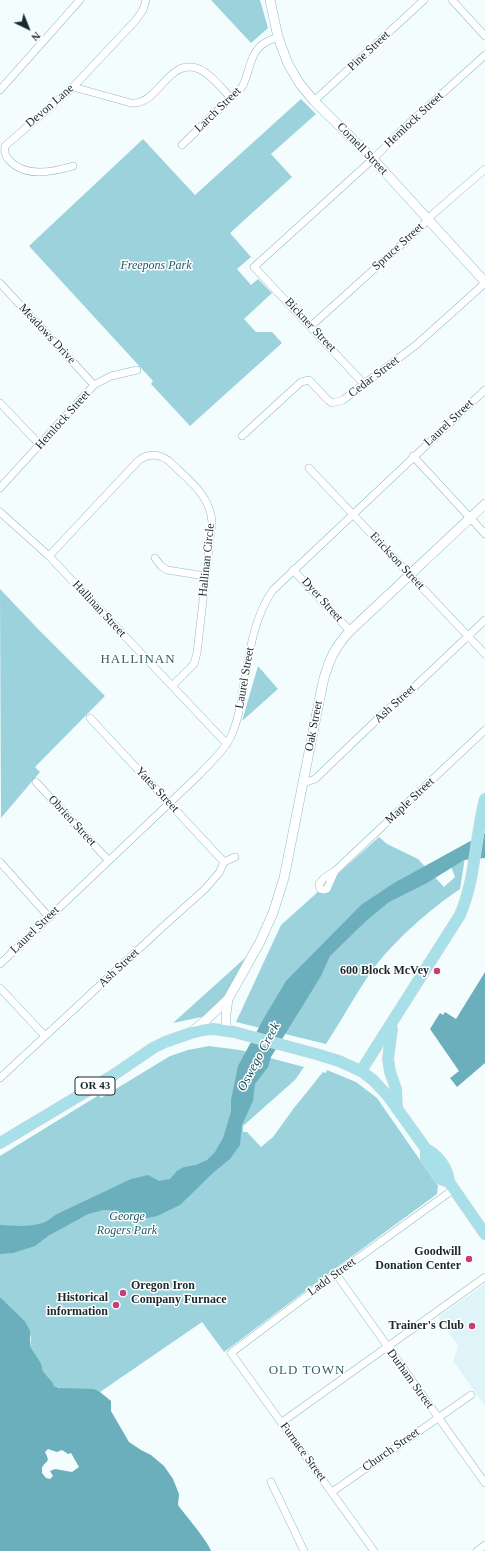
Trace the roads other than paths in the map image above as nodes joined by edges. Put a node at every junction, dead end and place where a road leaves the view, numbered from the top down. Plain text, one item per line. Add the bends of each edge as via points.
1 (80, 0) edge
2 (146, 0) edge
3 (270, 0) edge
4 (424, 0) edge
5 (452, 0) edge
6 (485, 36) edge
7 (278, 37) junction
8 (485, 55) edge
9 (74, 87) junction
10 (0, 90) edge
11 (231, 98) junction
12 (314, 101) junction
13 (182, 145) dead end
14 (373, 159) junction
15 (73, 166) dead end
16 (485, 169) edge
17 (428, 219) junction
18 (254, 267) joint
19 (485, 282) edge
20 (0, 283) edge
21 (311, 326) junction
22 (137, 370) dead end
23 (364, 384) junction
24 (94, 385) junction
25 (485, 390) edge
26 (0, 403) edge
27 (242, 436) dead end
28 (40, 445) junction
29 (413, 456) junction
30 (310, 468) dead end
31 (0, 488) edge
32 (485, 504) edge
33 (0, 512) edge
34 (353, 514) junction
35 (471, 517) junction
36 (485, 534) edge
37 (49, 556) junction
38 (155, 558) dead end
39 (293, 570) junction
40 (410, 575) junction
41 (205, 576) junction
42 (485, 620) edge
43 (350, 631) junction
44 (468, 636) junction
45 (485, 654) edge
46 (172, 686) junction
47 (90, 718) dead end
48 (485, 730) edge
49 (227, 744) junction
50 (36, 782) dead end
51 (303, 783) junction
52 (485, 799) edge
53 (168, 803) junction
54 (235, 857) dead end
55 (108, 860) junction
56 (0, 862) edge
57 (224, 862) junction
58 (335, 871) dead end
59 (49, 917) junction
60 (0, 964) edge
61 (0, 988) edge
62 (228, 998) junction
63 (393, 1022) junction
64 (230, 1031) junction
65 (191, 1032) junction
66 (45, 1036) junction
67 (361, 1071) junction
68 (0, 1078) edge
69 (398, 1109) junction
70 (0, 1143) edge
71 (451, 1186) junction
72 (485, 1234) edge
73 (336, 1274) junction
74 (485, 1277) edge
75 (388, 1347) junction
76 (231, 1353) joint
77 (471, 1395) dead end
78 (438, 1418) junction
79 (282, 1422) junction
80 (484, 1481) edge
81 (271, 1482) dead end
82 (332, 1492) junction
83 (485, 1545) edge
84 (304, 1551) edge
85 (374, 1551) edge
86 (477, 1551) edge

1 - 10 street
2 - 9 street, Devon Lane via 136,20
3 - 7 street, Cornell Street
4 - 12 street, Pine Street
5 - 6 street
7 - 11 street, Larch Street via 255,51 247,78
7 - 12 street, Cornell Street via 288,64
8 - 14 street, Hemlock Street
9 - 11 street via 139,103 148,98 175,71 191,67 205,73
9 - 15 street, Devon Lane via 9,142 4,151 11,163 27,171 51,171
11 - 13 street, Larch Street
12 - 14 street, Cornell Street
14 - 17 street, Cornell Street
14 - 18 street, Hemlock Street
16 - 17 street, Spruce Street
17 - 19 street, Cornell Street
17 - 21 street, Spruce Street
18 - 21 street, Bickner Street
19 - 23 street, Cedar Street via 416,345
20 - 24 street, Meadows Drive
21 - 23 street, Bickner Street
22 - 24 street, Hemlock Street via 112,376
23 - 27 street, Cedar Street via 343,400 332,403 309,380 301,382
24 - 28 street, Hemlock Street
25 - 29 street, Laurel Street
26 - 28 street
28 - 31 street, Hemlock Street
29 - 34 street, Laurel Street
29 - 35 street
30 - 34 street, Erickson Street
32 - 35 street, Oak Street
33 - 37 street, Hallinan Street
34 - 39 street, Laurel Street
34 - 40 street, Erickson Street
35 - 36 street
35 - 40 street, Oak Street
37 - 41 street, Hallinan Circle via 138,460 156,454 169,460 201,493 208,505 212,522
37 - 46 street, Hallinan Street
38 - 41 street via 167,570
39 - 43 street, Dyer Street
39 - 49 street, Laurel Street via 273,590 263,607 250,648 238,718
40 - 43 street, Oak Street
40 - 44 street, Erickson Street
41 - 46 street, Hallinan Circle via 194,664
42 - 44 street, Ash Street
43 - 51 street, Oak Street via 336,647 327,666
44 - 45 street, Erickson Street
44 - 51 street, Ash Street via 315,779
46 - 49 street, Hallinan Street
47 - 53 street, Yates Street
48 - 58 street, Maple Street
49 - 53 street, Laurel Street via 199,775
50 - 55 street, Obrien Street
51 - 62 street, Oak Street via 284,878 273,913 260,942
52 - 63 main road via 467,895 460,915
53 - 55 street, Laurel Street
53 - 57 street, Yates Street
54 - 57 street
55 - 59 street, Laurel Street
56 - 59 street
57 - 66 street, Ash Street via 220,873 204,890
59 - 60 street, Laurel Street
61 - 66 street
62 - 64 street, Oak Street via 226,1014
62 - 65 street, Oak Street
63 - 67 main road
63 - 69 main road via 388,1059
64 - 65 main road, OR 43
64 - 67 main road, OR 43 via 339,1061
65 - 70 main road, OR 43 via 153,1048 112,1076
66 - 68 street, Ash Street
67 - 69 main road, OR 43 via 381,1087
69 - 71 main road, OR 43 via 426,1149 426,1159 440,1179
71 - 72 main road, OR 43
71 - 73 street, Ladd Street
73 - 75 street, Durham Street
73 - 76 street, Ladd Street
74 - 75 street
75 - 78 street, Durham Street
75 - 79 street
76 - 79 street, Furnace Street
77 - 78 street, Church Street
78 - 80 street, Durham Street
78 - 82 street, Church Street
79 - 82 street, Furnace Street
81 - 84 street
82 - 85 street, Furnace Street
83 - 86 street

